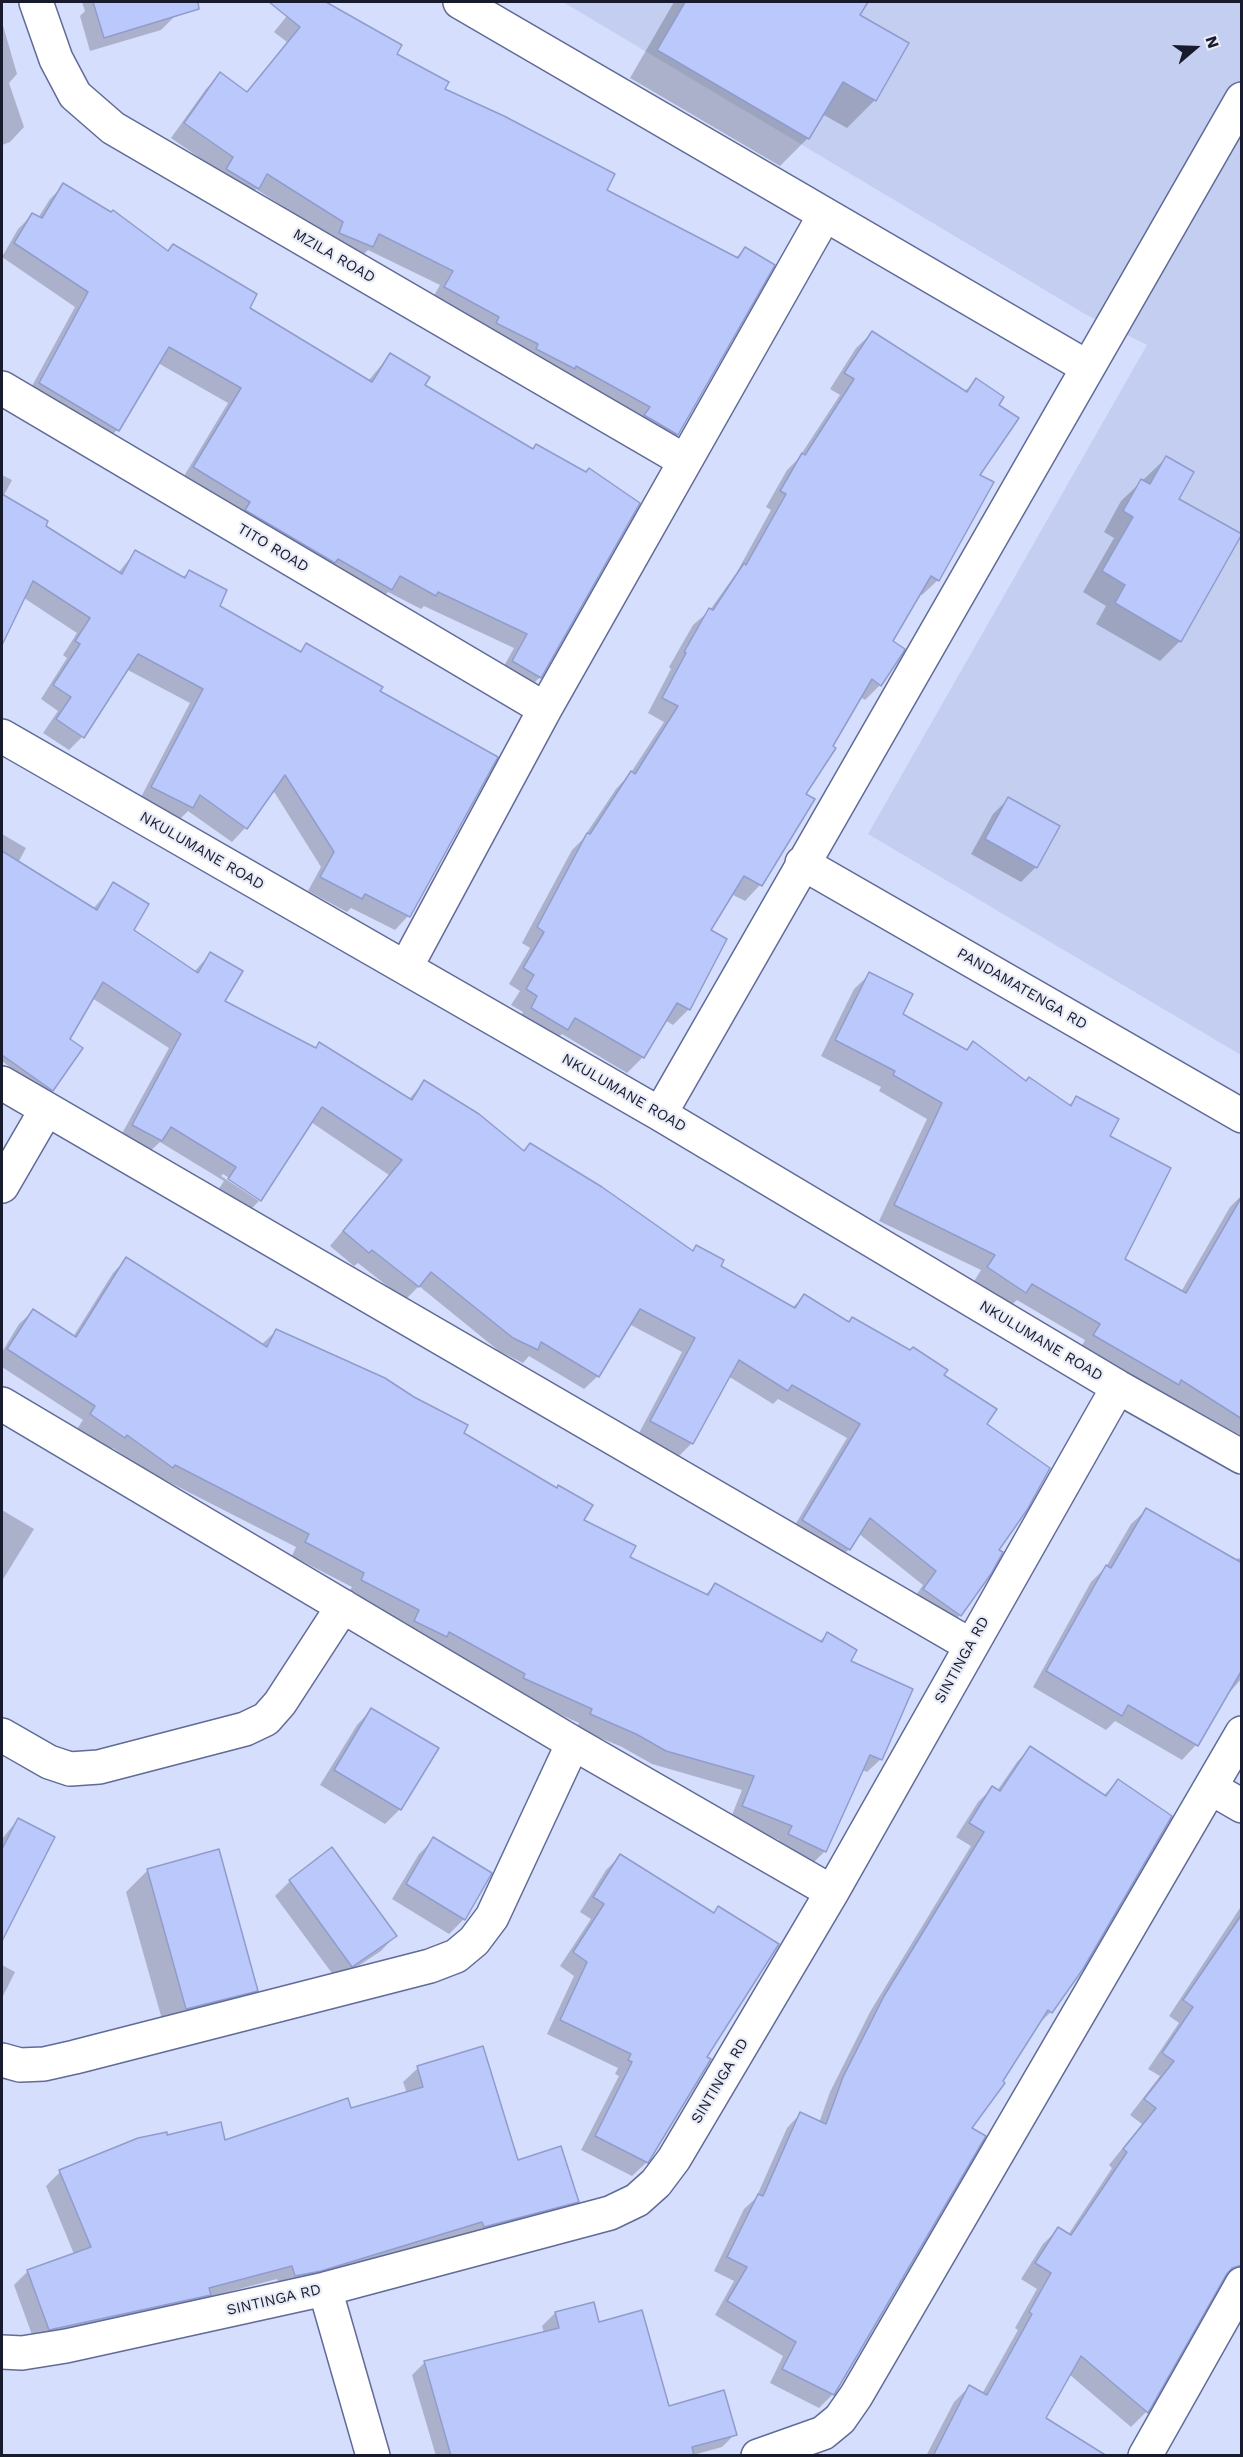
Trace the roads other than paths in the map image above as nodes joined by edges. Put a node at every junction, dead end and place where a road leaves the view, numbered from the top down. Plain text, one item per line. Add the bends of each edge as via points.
1 (36, 2) edge
2 (460, 2) edge
3 (1237, 116) edge
4 (824, 216) junction
5 (1087, 367) junction
6 (2, 388) edge
7 (685, 460) junction
8 (545, 709) junction
9 (2, 736) edge
10 (802, 863) junction
11 (406, 967) junction
12 (2, 1083) edge
13 (46, 1110) junction
14 (660, 1114) junction
15 (1242, 1116) edge
16 (2, 1186) edge
17 (1118, 1387) junction
18 (2, 1404) edge
19 (1242, 1457) edge
20 (343, 1606) junction
21 (970, 1645) junction
22 (1242, 1733) edge
23 (2, 1735) edge
24 (573, 1743) junction
25 (1211, 1788) junction
26 (1242, 1806) edge
27 (832, 1892) junction
28 (2, 2060) edge
29 (1242, 2284) edge
30 (325, 2289) junction
31 (2, 2352) edge
32 (373, 2456) edge
33 (758, 2456) edge
34 (1145, 2456) edge

1 - 7 street, MZILA ROAD via 56,58 75,95 113,128
2 - 4 street
3 - 5 street
4 - 5 street
4 - 7 street
5 - 10 street
6 - 8 street, TITO ROAD
7 - 8 street
8 - 11 street
9 - 11 street, NKULUMANE ROAD
10 - 14 street
10 - 15 street, PANDAMATENGA RD
11 - 14 street, NKULUMANE ROAD
12 - 13 street
13 - 16 street
13 - 21 street
14 - 17 street, NKULUMANE ROAD
17 - 19 street, NKULUMANE ROAD
17 - 21 street, SINTINGA RD
18 - 20 street
20 - 23 street via 280,1703 266,1719 245,1729 99,1767 70,1769 49,1762
20 - 24 street
21 - 27 street, SINTINGA RD
22 - 25 street
24 - 27 street
24 - 28 street via 492,1917 474,1941 456,1956 75,2057 20,2065
25 - 26 street
25 - 33 street via 856,2396 840,2419 823,2433
27 - 30 street, SINTINGA RD via 674,2159 656,2183 636,2199 610,2213
29 - 34 street
30 - 31 street, SINTINGA RD via 66,2346
30 - 32 street

